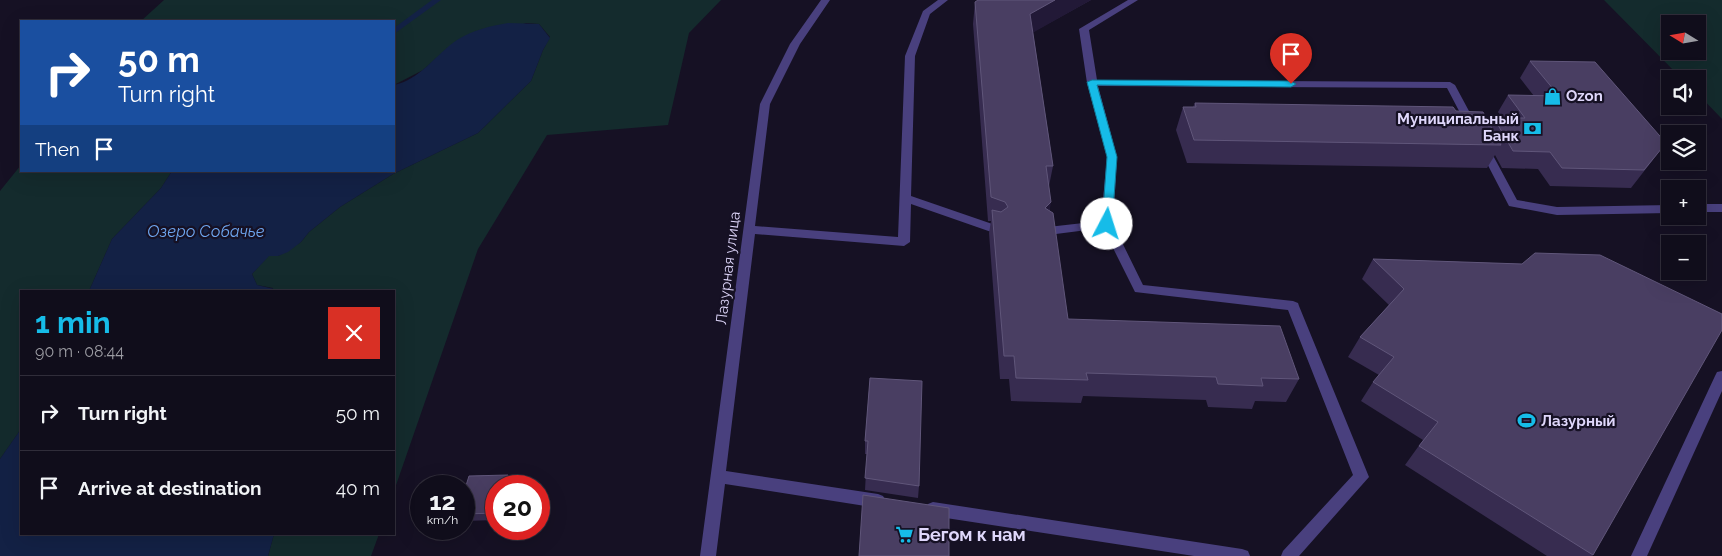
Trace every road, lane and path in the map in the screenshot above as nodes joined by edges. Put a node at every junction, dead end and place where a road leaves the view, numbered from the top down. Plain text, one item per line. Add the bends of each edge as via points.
1 (826, 0) edge
2 (944, 0) edge
3 (1134, 0) edge
4 (1092, 82) junction
5 (905, 198) junction
6 (1661, 208) edge
7 (1706, 208) edge
8 (1722, 208) edge
9 (1107, 224) junction
10 (749, 230) junction
11 (997, 230) edge
12 (1048, 231) edge
13 (1722, 376) edge
14 (718, 476) junction
15 (896, 504) edge
16 (916, 506) edge
17 (708, 556) edge
18 (1242, 556) edge
19 (1289, 556) edge
20 (1638, 556) edge

1 - 10 street, Лазурная улица via 794,44 765,104
2 - 5 street via 926,13 910,56
3 - 4 street via 1084,28
4 - 6 street via 1450,85 1513,203 1557,211
4 - 9 street via 1112,157
5 - 10 street via 904,242
5 - 11 street
7 - 8 street
9 - 12 street
9 - 19 street via 1139,289 1293,306 1361,477
10 - 14 street, Лазурная улица
13 - 20 street
14 - 15 street
14 - 17 street, Лазурная улица
16 - 18 street

